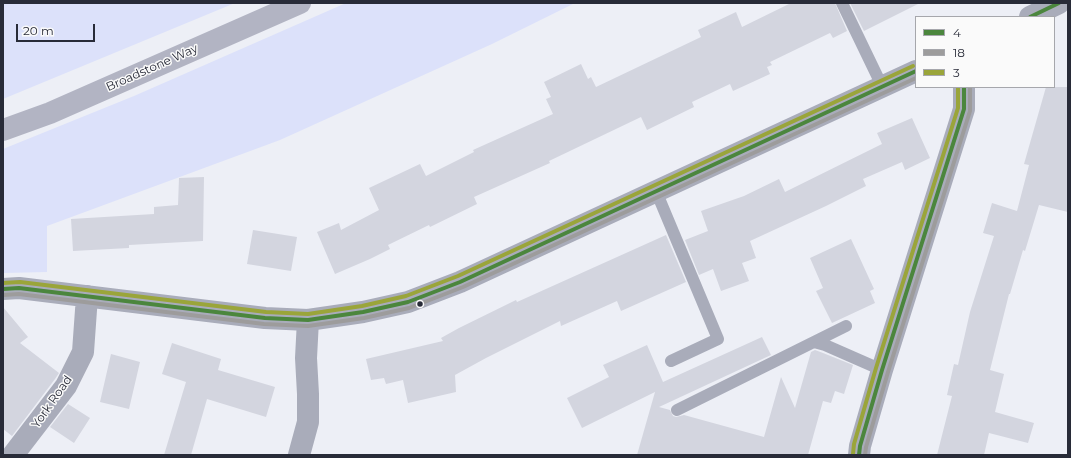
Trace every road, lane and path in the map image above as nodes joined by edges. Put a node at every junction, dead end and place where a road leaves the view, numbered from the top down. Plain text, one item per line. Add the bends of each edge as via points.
1 (300, 3) edge
2 (842, 3) edge
3 (1059, 3) edge
4 (1032, 16) edge
5 (915, 71) edge
6 (882, 86) junction
7 (964, 88) edge
8 (3, 130) edge
9 (656, 191) junction
10 (3, 289) edge
11 (87, 296) junction
12 (308, 320) junction
13 (846, 326) dead end
14 (814, 342) junction
15 (671, 361) dead end
16 (882, 370) junction
17 (677, 410) dead end
18 (13, 455) edge
19 (299, 455) edge
20 (859, 455) edge

1 - 8 street, Broadstone Way via 50,113
2 - 6 lane
3 - 4 street
5 - 6 street
6 - 9 street
7 - 16 street via 964,109
9 - 12 street via 460,282 408,302
9 - 15 lane via 718,339
10 - 11 street via 19,288
11 - 12 street via 265,318
11 - 18 street, York Road via 83,352 66,386
12 - 19 street via 308,422
13 - 14 lane
14 - 16 lane
14 - 17 lane
16 - 20 street

